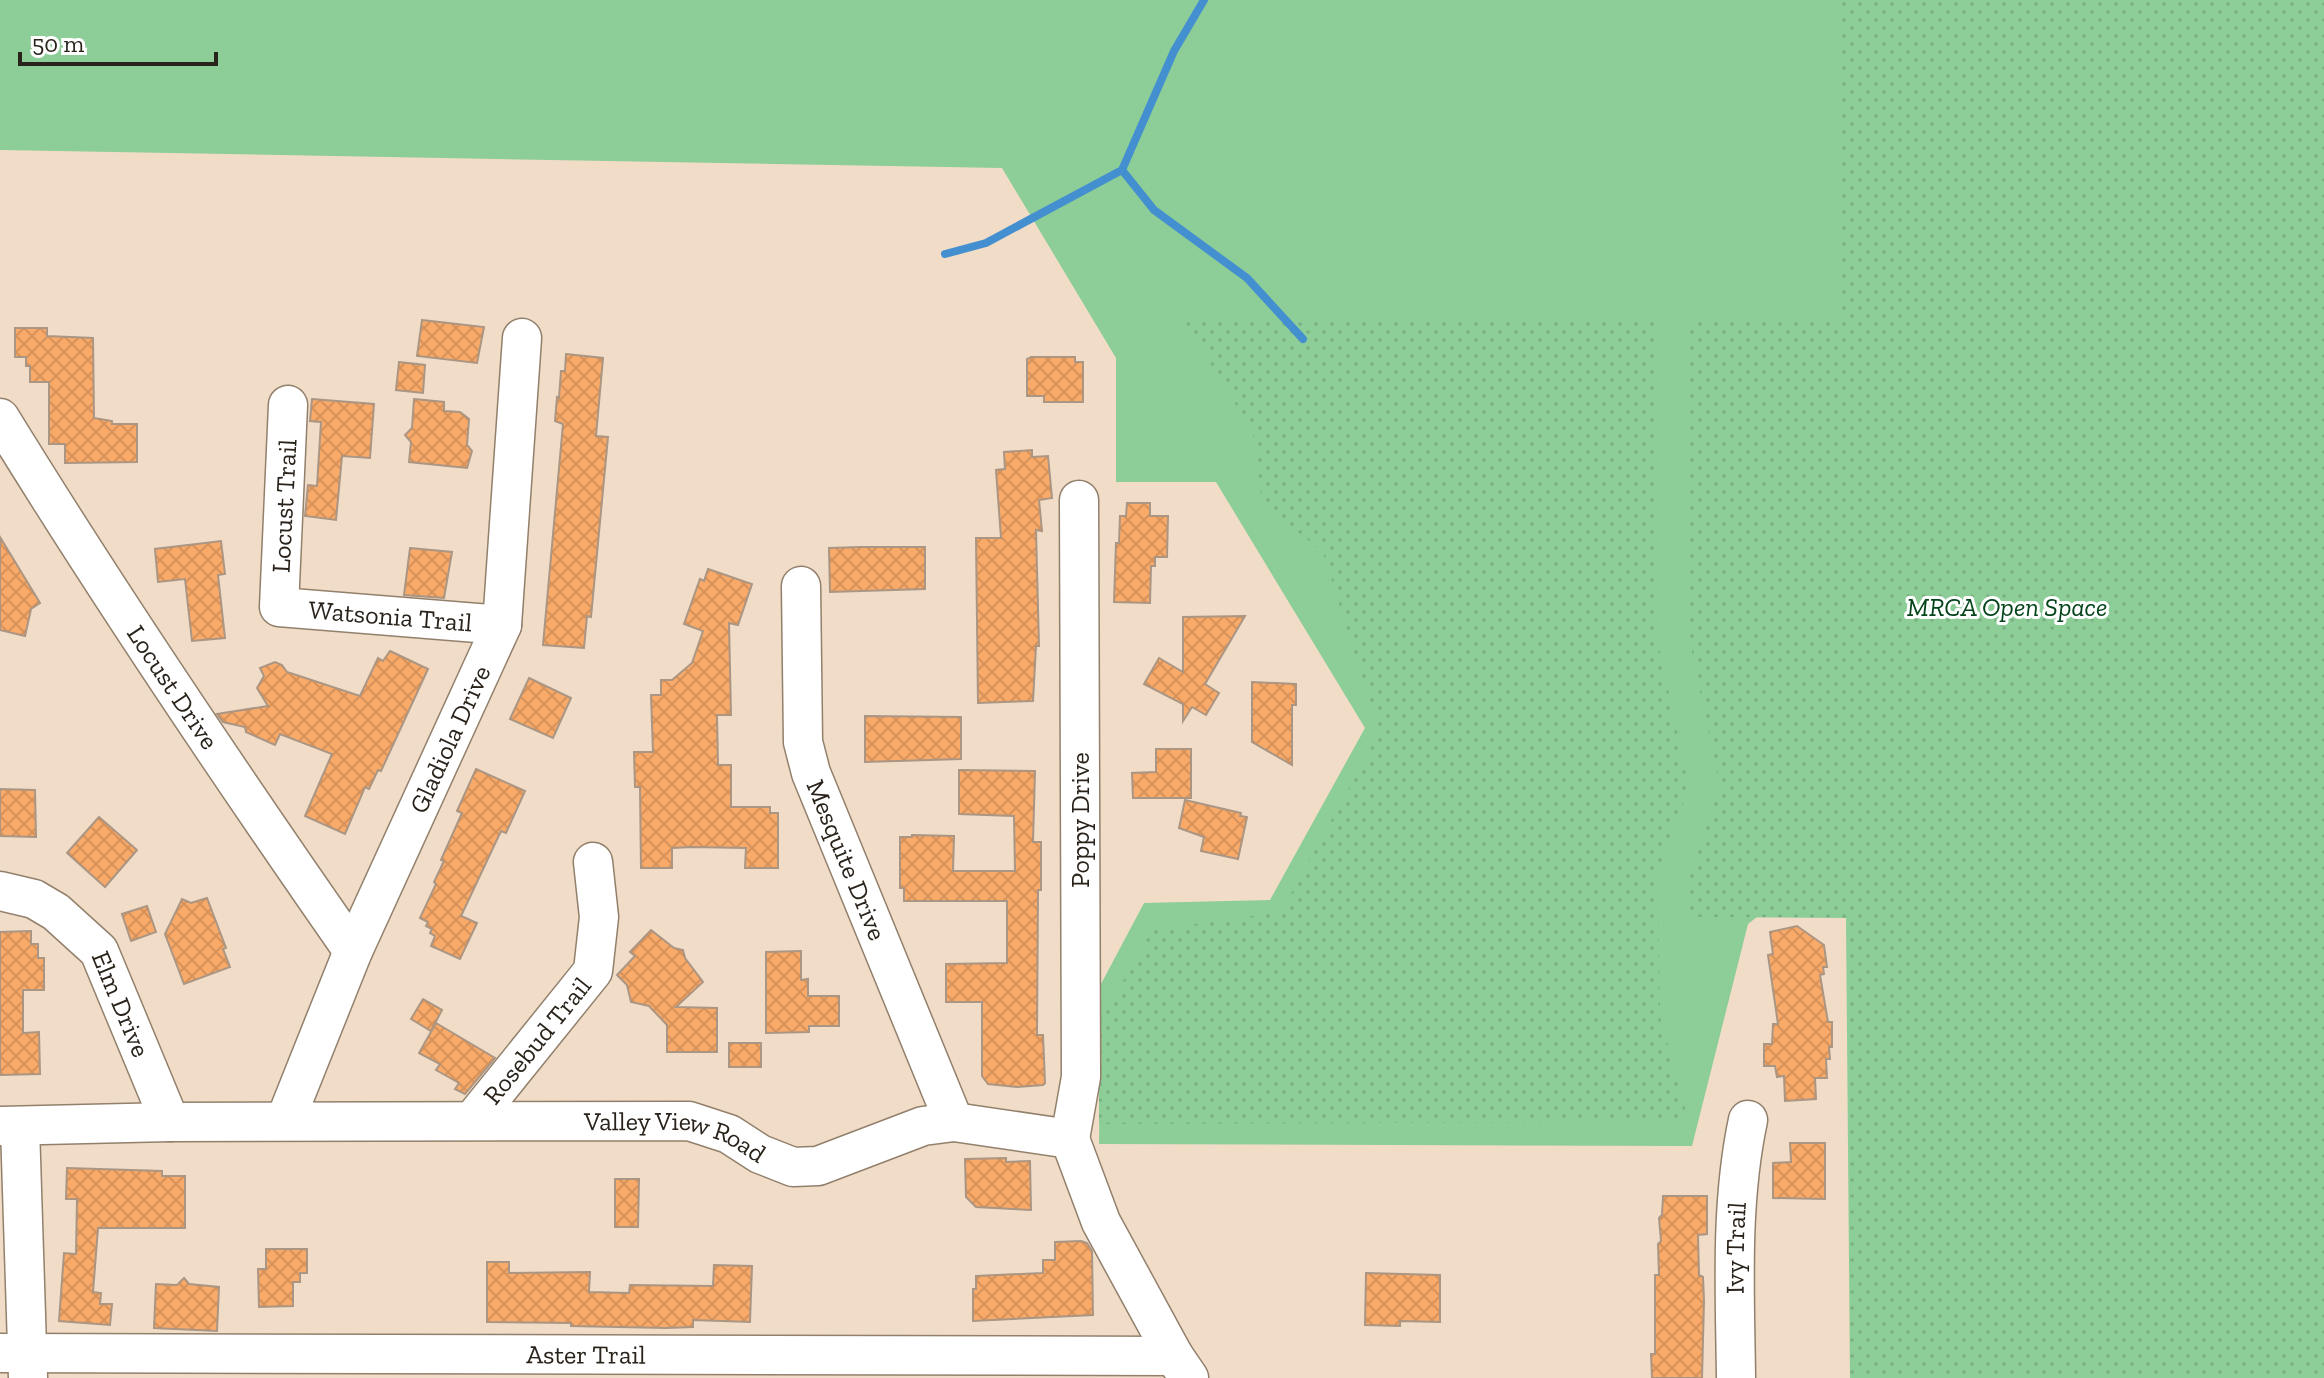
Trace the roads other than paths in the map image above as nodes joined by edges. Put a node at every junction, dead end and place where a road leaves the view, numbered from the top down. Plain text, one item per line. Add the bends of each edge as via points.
1 (522, 338) dead end
2 (288, 405) dead end
3 (0, 418) edge
4 (1079, 500) dead end
5 (801, 586) dead end
6 (279, 607) joint
7 (502, 625) junction
8 (593, 862) dead end
9 (0, 891) edge
10 (353, 951) junction
11 (473, 1120) junction
12 (1748, 1120) dead end
13 (285, 1121) junction
14 (170, 1122) junction
15 (954, 1122) junction
16 (10, 1127) edge
17 (1070, 1139) junction
18 (19, 1361) edge
19 (1181, 1367) edge
20 (68, 1378) edge
21 (1736, 1378) edge

1 - 7 street, Gladiola Drive
2 - 6 street, Locust Trail
3 - 10 street, Locust Drive via 107,590
4 - 17 street, Poppy Drive via 1081,1077
5 - 15 street, Mesquite Drive via 803,742 811,773
6 - 7 street, Watsonia Trail
7 - 10 street, Gladiola Drive
8 - 11 street, Rosebud Trail via 599,917 593,971
9 - 14 street, Elm Drive via 34,899 56,912 99,951
10 - 13 street, Gladiola Drive
11 - 13 street, Valley View Road
11 - 15 street, Valley View Road via 689,1121 729,1134 793,1167 818,1166 923,1126
12 - 21 street, Ivy Trail via 1734,1223
13 - 14 street, Valley View Road
14 - 16 street, Valley View Road
15 - 17 street, Valley View Road
16 - 18 street
17 - 19 street via 1101,1222
18 - 19 street, Aster Trail
18 - 20 street

